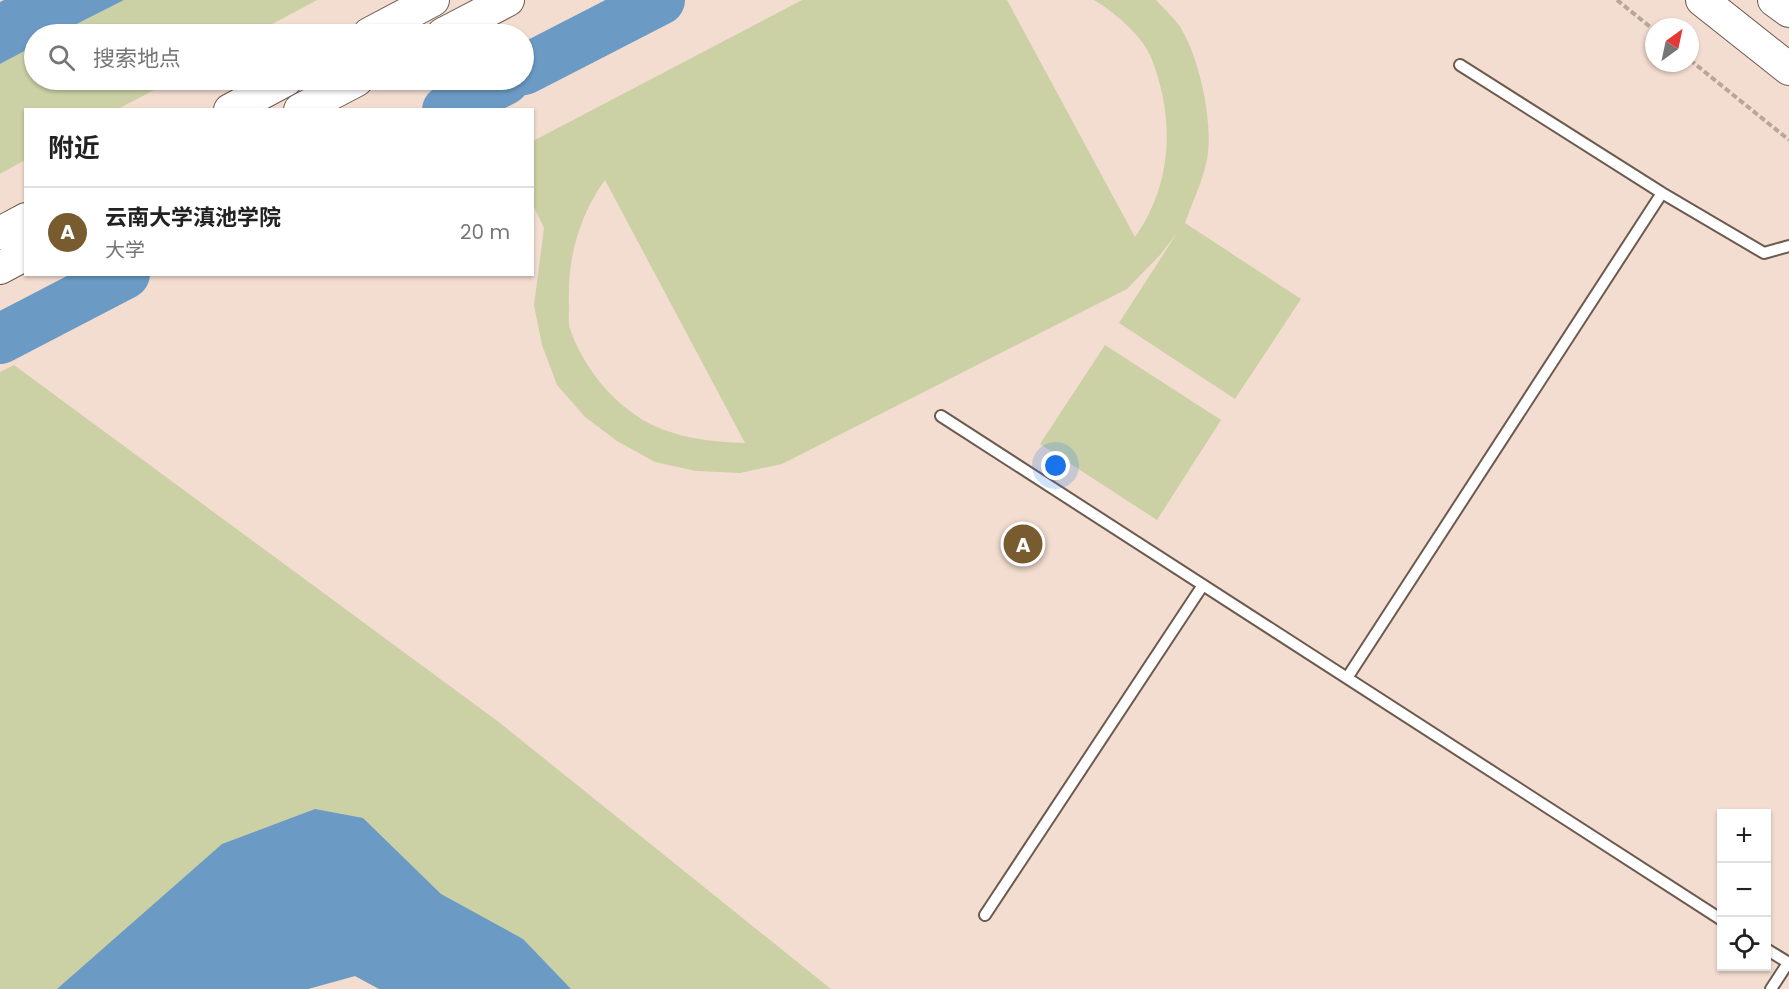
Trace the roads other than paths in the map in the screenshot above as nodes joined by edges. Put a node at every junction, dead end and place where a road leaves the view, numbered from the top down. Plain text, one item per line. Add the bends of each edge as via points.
1 (433, 0) edge
2 (508, 0) edge
3 (1702, 0) edge
4 (1774, 0) edge
5 (1789, 11) edge
6 (388, 24) edge
7 (462, 24) edge
8 (1460, 65) dead end
9 (1789, 69) edge
10 (267, 90) edge
11 (338, 90) edge
12 (234, 108) edge
13 (304, 108) edge
14 (1662, 193) junction
15 (24, 220) edge
16 (0, 233) edge
17 (1789, 246) edge
18 (24, 255) edge
19 (0, 268) edge
20 (941, 416) dead end
21 (1203, 585) junction
22 (1347, 678) junction
23 (985, 915) dead end
24 (1717, 917) edge
25 (1771, 952) edge
26 (1788, 963) edge
27 (1771, 989) edge

1 - 6 main road
2 - 7 main road
3 - 9 main road
4 - 5 main road
8 - 14 lane
10 - 12 main road
11 - 13 main road
14 - 17 lane via 1764,253
14 - 22 lane
15 - 16 main road
18 - 19 main road
20 - 21 lane
21 - 22 lane
21 - 23 lane
22 - 24 lane
25 - 26 lane
26 - 27 lane

